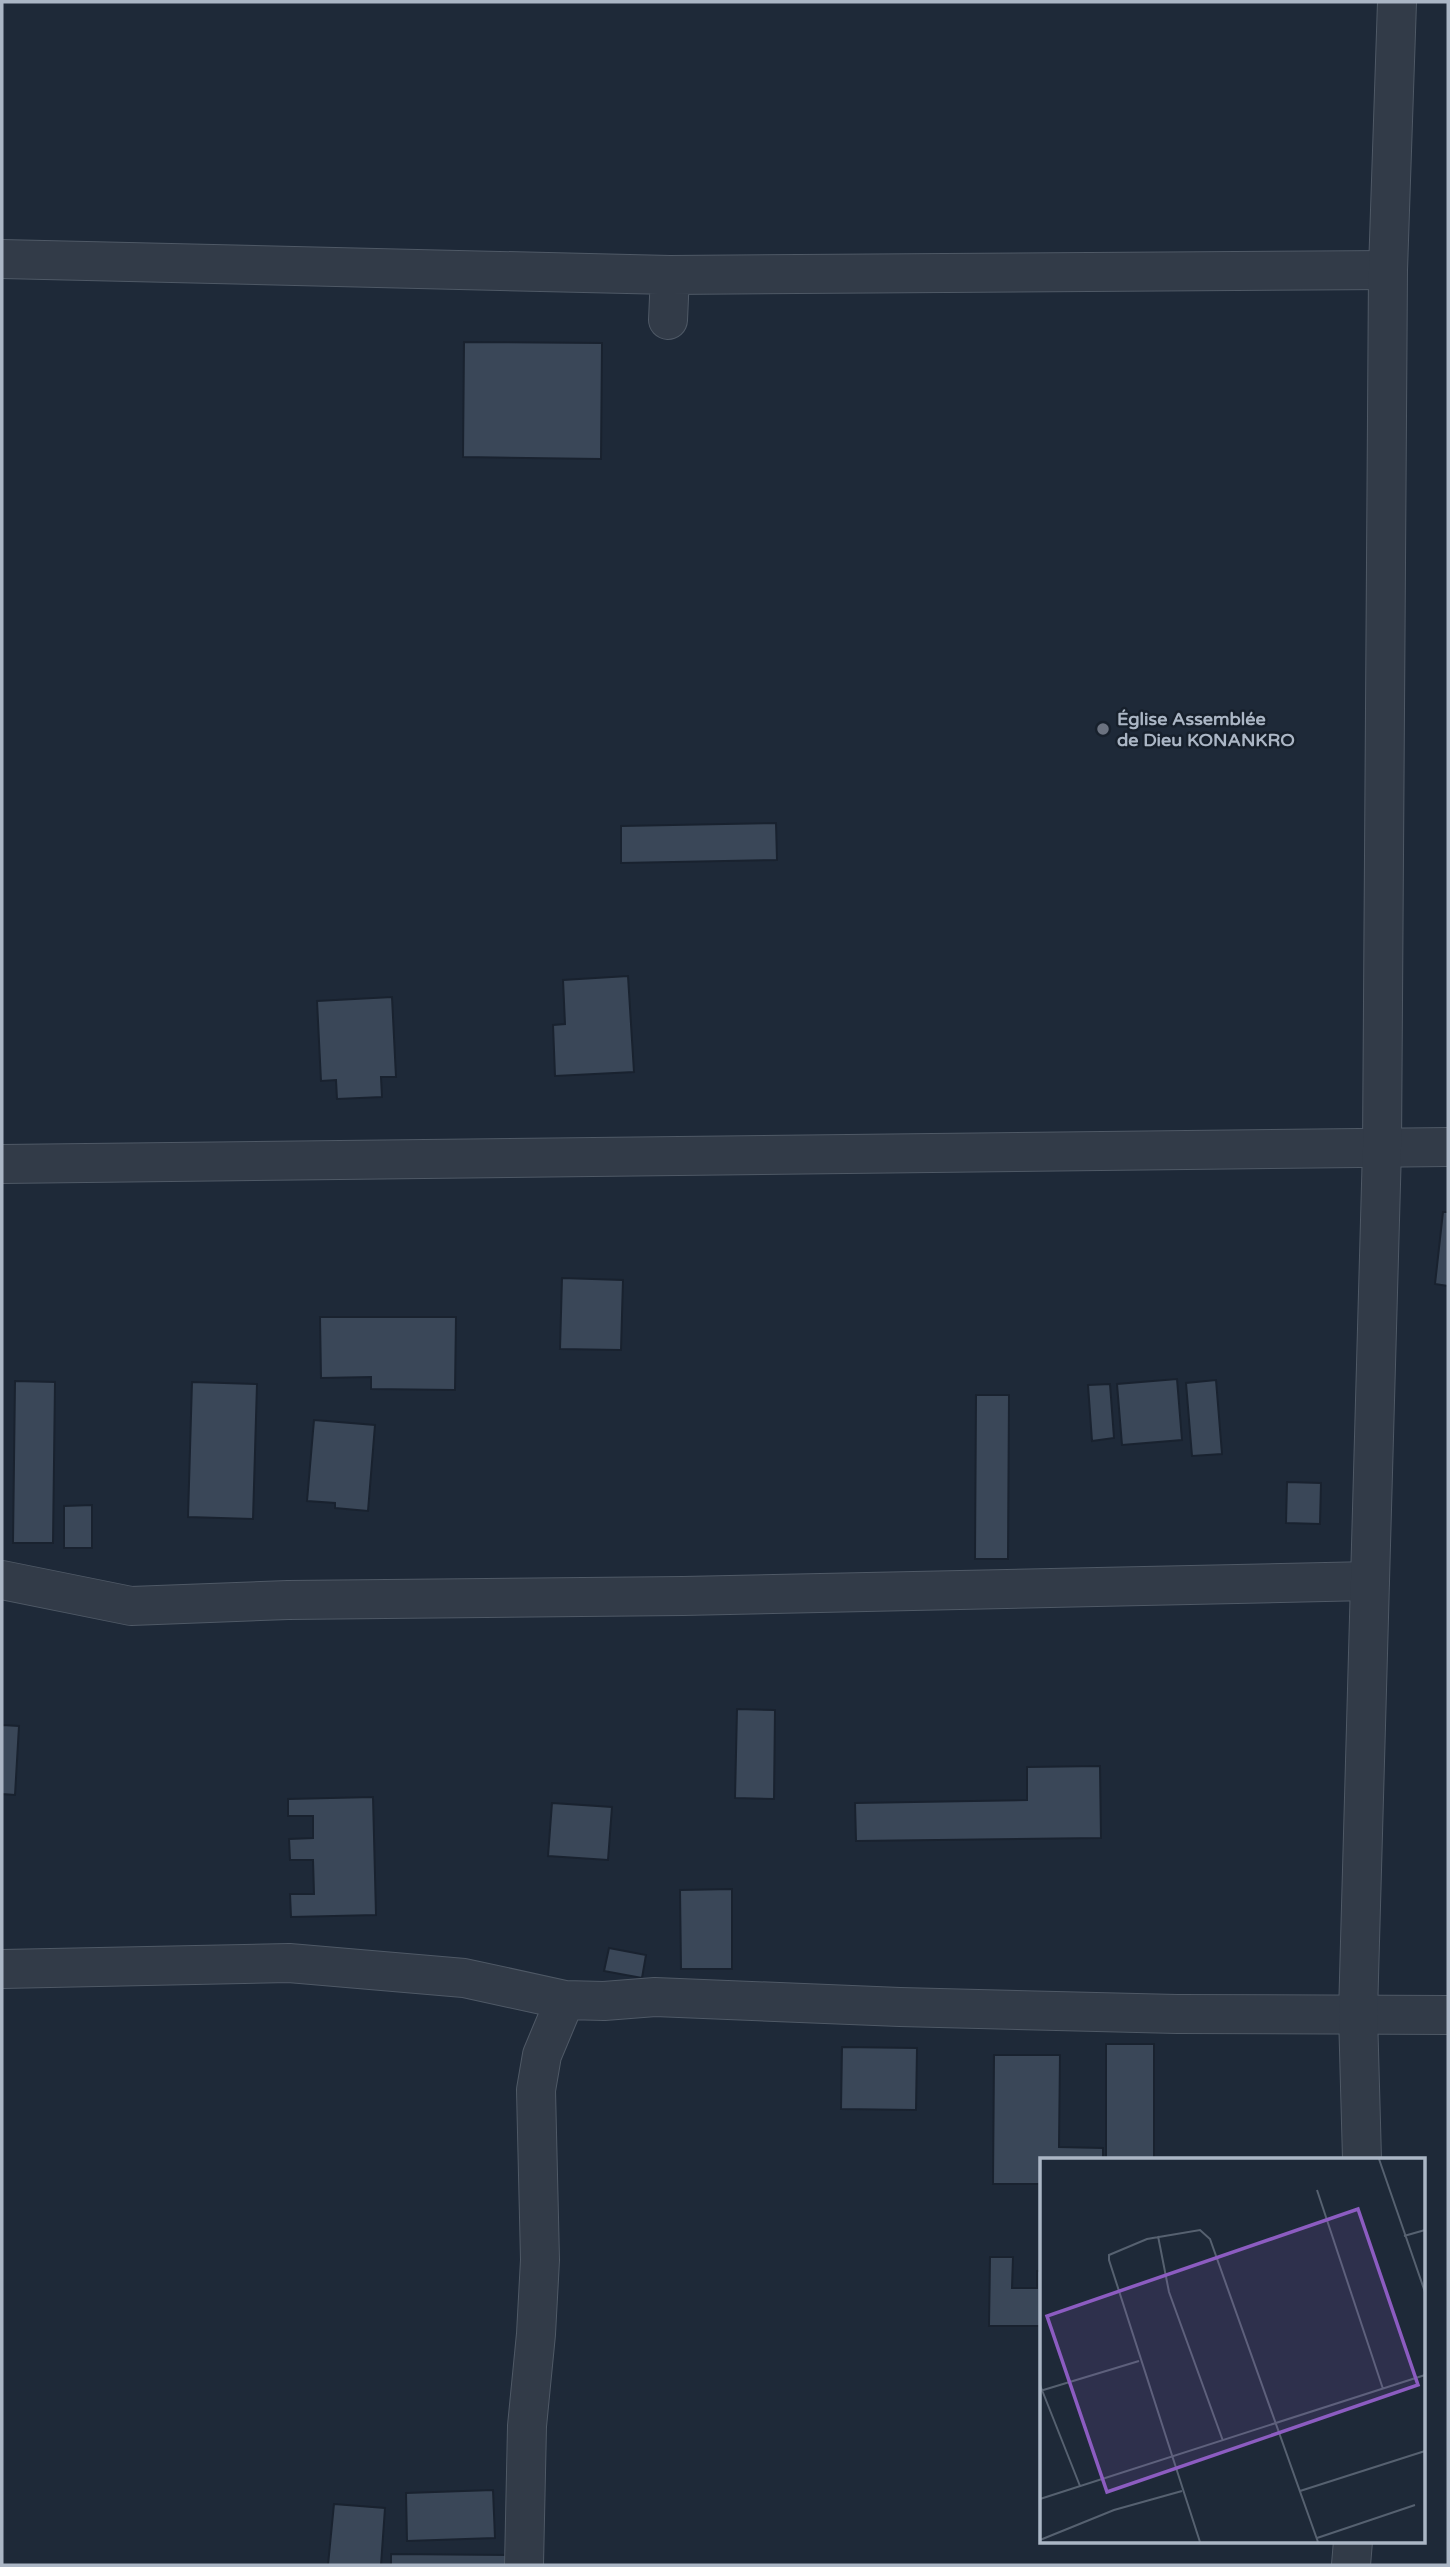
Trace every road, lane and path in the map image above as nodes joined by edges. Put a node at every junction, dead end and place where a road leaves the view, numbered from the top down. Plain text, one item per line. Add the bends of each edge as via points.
1 (1396, 2) edge
2 (2, 259) edge
3 (1388, 270) junction
4 (670, 275) junction
5 (668, 320) dead end
6 (1448, 1147) edge
7 (1382, 1148) junction
8 (2, 1164) edge
9 (2, 1580) edge
10 (1370, 1581) junction
11 (2, 1969) edge
12 (565, 2000) junction
13 (1358, 2014) junction
14 (1448, 2015) edge
15 (1362, 2158) edge
16 (1353, 2542) edge
17 (524, 2565) edge
18 (1351, 2565) edge

1 - 3 street
2 - 4 street
3 - 4 street
3 - 7 street
4 - 5 street
6 - 7 street
7 - 8 street
7 - 10 street
9 - 10 street via 131,1606
10 - 13 street
11 - 12 street via 289,1963 464,1978
12 - 13 street via 655,1997 997,2010
12 - 17 street via 542,2054 536,2090 540,2259 527,2426
13 - 14 street
13 - 15 street
16 - 18 street

